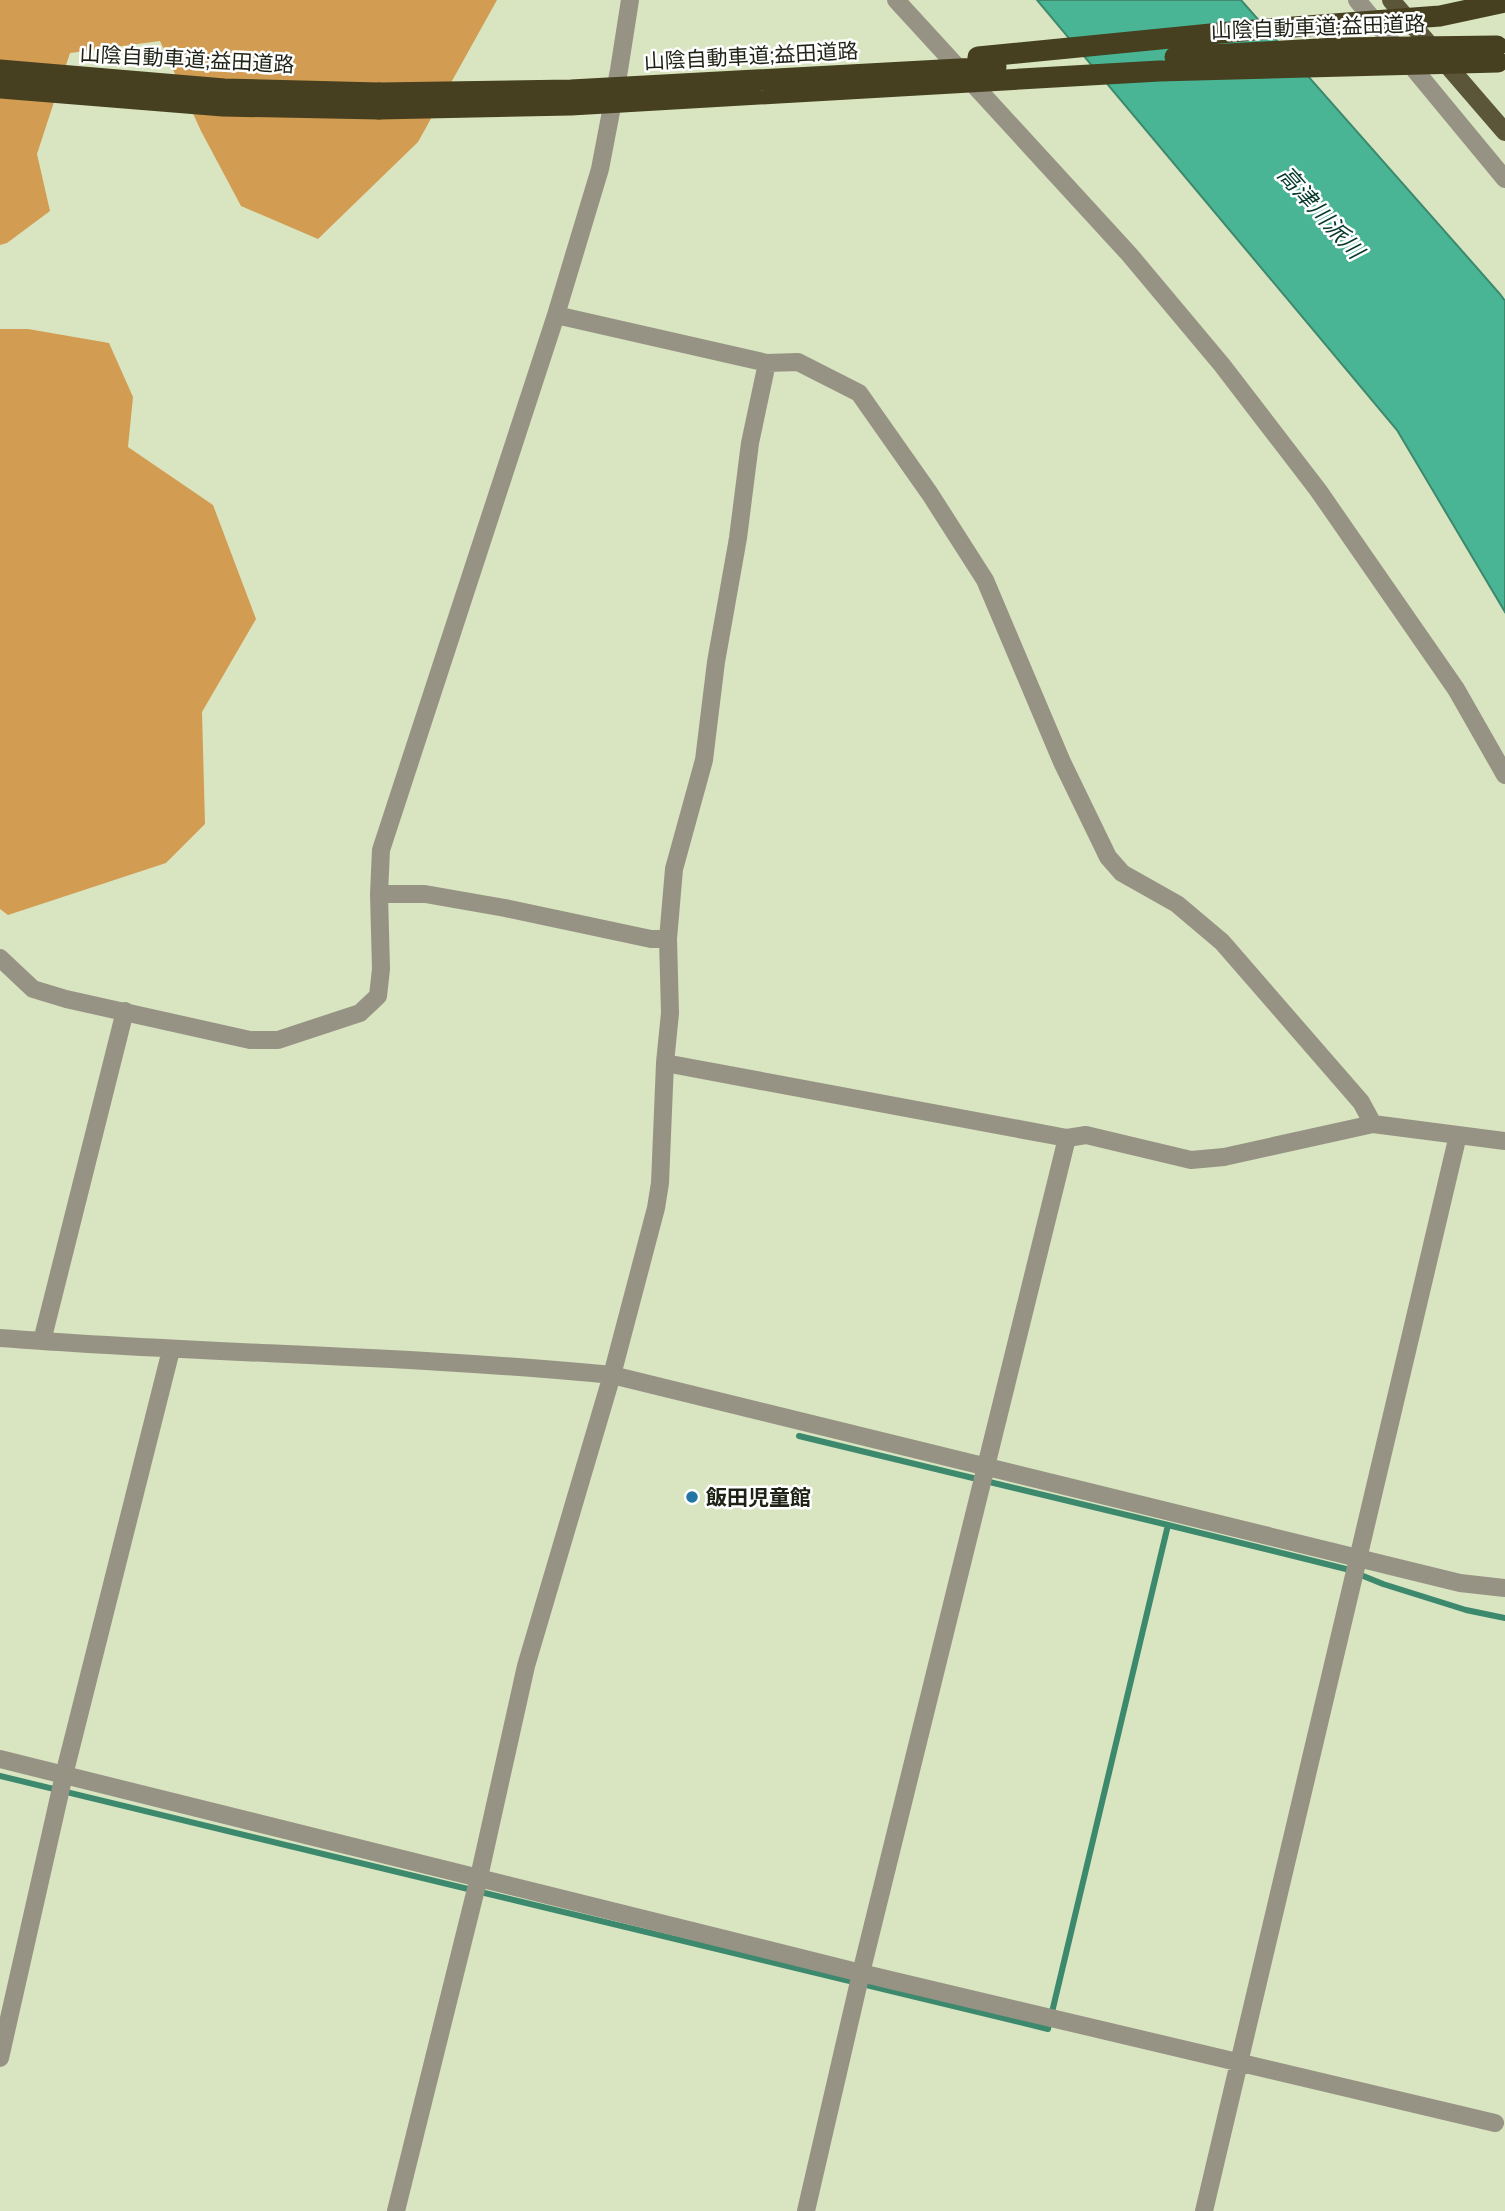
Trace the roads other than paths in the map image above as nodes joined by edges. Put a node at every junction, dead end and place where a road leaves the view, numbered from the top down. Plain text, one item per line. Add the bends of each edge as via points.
1 (630, 0) edge
2 (897, 0) edge
3 (1357, 0) edge
4 (1391, 0) edge
5 (1453, 0) edge
6 (1505, 2) edge
7 (1418, 30) junction
8 (1501, 54) edge
9 (0, 70) edge
10 (721, 82) junction
11 (0, 88) edge
12 (224, 97) junction
13 (379, 101) junction
14 (1505, 132) edge
15 (1505, 179) edge
16 (556, 315) junction
17 (767, 363) junction
18 (1505, 775) edge
19 (379, 894) junction
20 (668, 940) junction
21 (0, 958) edge
22 (125, 1011) junction
23 (665, 1063) junction
24 (1373, 1124) junction
25 (1458, 1135) junction
26 (1067, 1138) junction
27 (1505, 1141) edge
28 (0, 1338) edge
29 (42, 1341) junction
30 (171, 1350) junction
31 (612, 1375) junction
32 (985, 1466) junction
33 (1358, 1558) junction
34 (1505, 1588) edge
35 (0, 1759) edge
36 (64, 1775) junction
37 (479, 1877) junction
38 (861, 1973) junction
39 (0, 2059) edge
40 (1239, 2063) junction
41 (1495, 2123) dead end
42 (396, 2211) edge
43 (806, 2211) edge
44 (1203, 2211) edge

1 - 16 street via 600,169
2 - 18 street via 1129,254 1222,365 1318,490 1426,645
3 - 15 street
4 - 7 main road
5 - 7 main road
6 - 10 highway, bridge via 1440,16
7 - 14 main road
8 - 10 highway, 山陰自動車道;益田道路, bridge via 1337,48
8 - 13 highway, 山陰自動車道;益田道路, bridge via 654,101
9 - 12 highway, 山陰自動車道;益田道路
10 - 13 highway, 山陰自動車道;益田道路, bridge
11 - 12 highway, 山陰自動車道;益田道路
12 - 13 highway, 山陰自動車道;益田道路
16 - 17 street
16 - 19 street via 381,849
17 - 20 street via 750,443 704,760 674,869
17 - 24 street via 798,362 859,393 985,580 1108,857 1122,873 1177,904 1222,942 1361,1102
19 - 20 street via 425,894
19 - 22 street via 377,996 360,1013 278,1040 250,1040
20 - 23 street via 670,1013
21 - 22 street via 33,989
22 - 29 street
23 - 26 street
23 - 31 street via 658,1195
24 - 25 street
24 - 26 street via 1191,1160 1087,1135
25 - 27 street
25 - 33 street
26 - 32 street
28 - 29 street
29 - 30 street
30 - 31 street
30 - 36 street
31 - 32 street
31 - 37 street via 526,1666
32 - 33 street
32 - 38 street
33 - 34 street via 1460,1583
33 - 40 street
35 - 36 street
36 - 37 street
36 - 39 street
37 - 38 street
37 - 42 street
38 - 40 street
38 - 43 street
40 - 41 street
40 - 44 street

